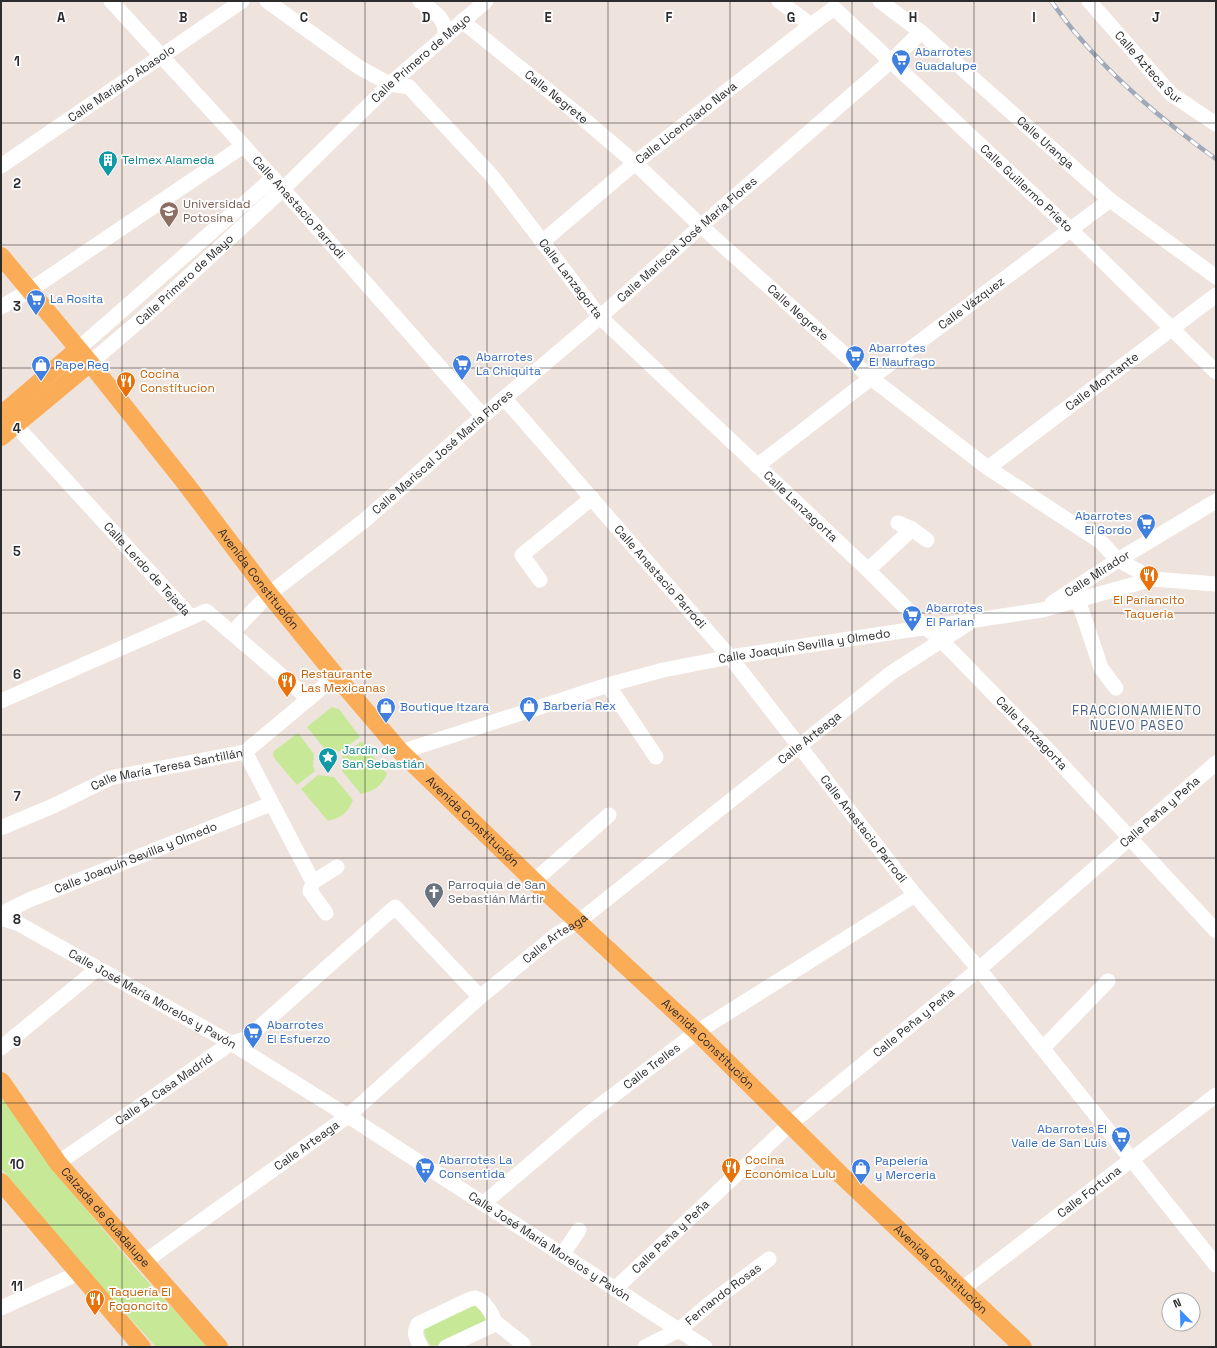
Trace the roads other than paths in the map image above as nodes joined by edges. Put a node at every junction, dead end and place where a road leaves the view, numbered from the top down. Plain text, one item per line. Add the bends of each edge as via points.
1 (111, 1) edge
2 (242, 1) edge
3 (267, 1) edge
4 (420, 1) edge
5 (486, 1) edge
6 (779, 1) edge
7 (880, 1) edge
8 (1089, 1) edge
9 (834, 8) joint
10 (462, 21) junction
11 (811, 25) junction
12 (921, 32) junction
13 (445, 37) junction
14 (161, 56) junction
15 (891, 61) junction
16 (390, 84) junction
17 (1216, 124) edge
18 (243, 146) junction
19 (635, 163) junction
20 (1, 166) edge
21 (278, 184) junction
22 (1110, 200) junction
23 (701, 226) junction
24 (1070, 229) junction
25 (542, 242) junction
26 (1, 256) edge
27 (1216, 277) edge
28 (30, 290) junction
29 (1216, 295) edge
30 (1, 307) edge
31 (600, 317) junction
32 (1172, 329) junction
33 (78, 349) junction
34 (90, 363) junction
35 (1216, 372) edge
36 (871, 378) junction
37 (505, 399) junction
38 (5, 416) edge
39 (483, 416) junction
40 (1, 437) edge
41 (757, 466) junction
42 (988, 468) junction
43 (592, 498) junction
44 (1216, 501) edge
45 (927, 540) dead end
46 (1118, 560) junction
47 (868, 570) junction
48 (1152, 579) junction
49 (540, 580) dead end
50 (1216, 584) edge
51 (269, 594) junction
52 (1078, 600) junction
53 (1042, 610) junction
54 (191, 618) junction
55 (972, 621) junction
56 (926, 627) junction
57 (232, 633) junction
58 (941, 640) junction
59 (730, 657) junction
60 (336, 676) junction
61 (608, 685) junction
62 (1116, 688) dead end
63 (309, 699) junction
64 (1, 701) edge
65 (800, 747) junction
66 (244, 752) junction
67 (401, 752) junction
68 (656, 757) dead end
69 (1216, 763) edge
70 (272, 804) junction
71 (609, 814) dead end
72 (3, 827) dead end
73 (1130, 837) junction
74 (337, 867) dead end
75 (534, 881) junction
76 (313, 882) junction
77 (915, 895) junction
78 (326, 913) dead end
79 (1, 914) edge
80 (1, 918) edge
81 (578, 922) junction
82 (1216, 931) edge
83 (97, 969) junction
84 (979, 969) junction
85 (1108, 981) dead end
86 (480, 997) junction
87 (697, 1032) junction
88 (231, 1043) junction
89 (1, 1048) edge
90 (1042, 1048) junction
91 (1, 1081) edge
92 (1216, 1095) edge
93 (348, 1116) junction
94 (789, 1125) junction
95 (1132, 1159) junction
96 (58, 1163) junction
97 (1, 1182) edge
98 (483, 1204) junction
99 (579, 1230) dead end
100 (562, 1255) junction
101 (769, 1259) dead end
102 (144, 1262) junction
103 (1216, 1265) edge
104 (79, 1273) junction
105 (616, 1288) junction
106 (962, 1289) junction
107 (1, 1308) edge
108 (494, 1321) junction
109 (679, 1330) junction
110 (523, 1344) dead end
111 (142, 1347) edge
112 (219, 1347) edge
113 (421, 1347) edge
114 (446, 1347) edge
115 (645, 1347) edge
116 (705, 1347) edge
117 (1023, 1347) edge

1 - 14 street, Calle Anastacio Parrodi
2 - 14 street, Calle Mariano Abasolo
3 - 16 street, Calle Lanzagorta via 360,68
4 - 13 street via 442,19 446,28
5 - 10 street, Calle Primero de Mayo
6 - 11 street
7 - 12 street, Calle Uranga
8 - 17 street, Calle Azteca Sur via 1171,94
9 - 11 street, Calle Licenciado Nava
9 - 15 street, Calle Guillermo Prieto
10 - 13 street, Calle Primero de Mayo
10 - 19 street, Calle Negrete
11 - 19 street, Calle Licenciado Nava
12 - 15 street, Calle Mariscal José María Flores
12 - 22 street, Calle Uranga
13 - 16 street, Calle Primero de Mayo
14 - 18 street, Calle Anastacio Parrodi
14 - 20 street, Calle Mariano Abasolo
15 - 23 street, Calle Mariscal José María Flores
15 - 24 street, Calle Guillermo Prieto
16 - 21 street, Calle Primero de Mayo
16 - 25 street, Calle Lanzagorta via 409,87 492,176
18 - 21 street, Calle Anastacio Parrodi
18 - 28 street
19 - 23 street, Calle Negrete
19 - 25 street, Calle Licenciado Nava
21 - 33 street, Calle Primero de Mayo
21 - 34 street, Calle Primero de Mayo via 152,311
21 - 39 street, Calle Anastacio Parrodi
22 - 24 street, Calle Vázquez
22 - 27 street, Calle Uranga
23 - 31 street, Calle Mariscal José María Flores
23 - 36 street, Calle Negrete
24 - 32 street, Calle Guillermo Prieto
24 - 36 street, Calle Vázquez
25 - 31 street, Calle Lanzagorta
26 - 28 main road, Avenida Constitución
28 - 30 street
28 - 33 main road, Avenida Constitución
29 - 32 street, Calle Montante
31 - 37 street, Calle Mariscal José María Flores
31 - 41 street, Calle Lanzagorta
32 - 35 street, Calle Guillermo Prieto
32 - 42 street, Calle Montante
33 - 34 main road, Avenida Constitución
33 - 38 main road, Calle Primero de Mayo
34 - 38 main road, Calle Primero de Mayo
34 - 51 main road, Avenida Constitución
36 - 41 street, Calle Vázquez
36 - 42 street, Calle Negrete
37 - 39 street, Calle Mariscal José María Flores
37 - 43 street, Calle Anastacio Parrodi
38 - 40 main road, Calle Primero de Mayo
38 - 54 street, Calle Lerdo de Tejada
39 - 51 street, Calle Mariscal José María Flores via 365,520
41 - 47 street, Calle Lanzagorta
42 - 46 street, Calle Negrete via 1101,542
43 - 49 street via 522,555
43 - 59 street, Calle Anastacio Parrodi
44 - 46 street, Calle Mirador
45 - 47 street via 905,526
46 - 48 street, Calle Negrete
46 - 53 street, Calle Mirador
47 - 56 street, Calle Lanzagorta
48 - 50 street, Calle Joaquín Sevilla y Olmedo
48 - 52 street, Calle Joaquín Sevilla y Olmedo
51 - 57 street, Calle Mariscal José María Flores
51 - 60 main road, Avenida Constitución
52 - 53 street, Calle Joaquín Sevilla y Olmedo
52 - 62 street via 1101,668
53 - 55 street, Calle Joaquín Sevilla y Olmedo
54 - 57 street, Calle Lerdo de Tejada via 206,611
54 - 64 street
55 - 56 street, Calle Joaquín Sevilla y Olmedo
55 - 58 street, Calle Arteaga
56 - 58 street, Calle Lanzagorta
56 - 59 street, Calle Joaquín Sevilla y Olmedo
57 - 63 street, Calle Lerdo de Tejada
58 - 65 street, Calle Arteaga via 891,673
58 - 73 street, Calle Lanzagorta
59 - 61 street, Calle Joaquín Sevilla y Olmedo via 663,670
59 - 65 street, Calle Anastacio Parrodi
60 - 63 street, Calle María Teresa Santillán
60 - 67 main road, Avenida Constitución
61 - 67 street, Calle Joaquín Sevilla y Olmedo
61 - 68 street
63 - 66 street, Calle María Teresa Santillán
65 - 77 street, Calle Anastacio Parrodi
65 - 81 street, Calle Arteaga
66 - 70 street
66 - 72 street, Calle María Teresa Santillán via 110,778
67 - 75 main road, Avenida Constitución
69 - 73 street, Calle Peña y Peña
70 - 76 street
70 - 79 street, Calle Joaquín Sevilla y Olmedo via 29,900
71 - 75 street
73 - 82 street, Calle Lanzagorta
73 - 84 street, Calle Peña y Peña
74 - 76 street
75 - 81 main road, Avenida Constitución
76 - 78 street via 310,890
77 - 84 street, Calle Anastacio Parrodi
77 - 87 street, Calle Trelles
80 - 83 street, Calle José María Morelos y Pavón via 19,924
81 - 86 street, Calle Arteaga via 558,934
81 - 87 main road, Avenida Constitución
83 - 88 street, Calle José María Morelos y Pavón
83 - 89 street
84 - 90 street, Calle Anastacio Parrodi
84 - 94 street, Calle Peña y Peña
85 - 90 street
86 - 88 street, Calle B. Casa Madrid via 396,907 246,1039
86 - 93 street, Calle Arteaga
87 - 94 main road, Avenida Constitución
87 - 98 street, Calle Trelles via 586,1116
88 - 93 street, Calle José María Morelos y Pavón
88 - 96 street, Calle B. Casa Madrid
90 - 95 street, Calle Anastacio Parrodi
91 - 96 main road, Calzada de Guadalupe
92 - 95 street, Calle Fortuna
93 - 98 street, Calle José María Morelos y Pavón
93 - 102 street, Calle Arteaga
94 - 105 street, Calle Peña y Peña
94 - 106 main road, Avenida Constitución
95 - 103 street, Calle Anastacio Parrodi
95 - 106 street, Calle Fortuna
96 - 102 main road, Calzada de Guadalupe
97 - 104 main road
98 - 100 street, Calle José María Morelos y Pavón
99 - 100 street
100 - 105 street, Calle José María Morelos y Pavón
101 - 109 street, Fernando Rosas
102 - 112 main road, Calzada de Guadalupe
104 - 107 street
104 - 111 main road
105 - 109 street, Calle José María Morelos y Pavón
106 - 117 main road, Avenida Constitución
108 - 110 street
108 - 113 street via 494,1316 481,1301 476,1298 468,1300 418,1324 415,1335
108 - 114 street via 491,1326
109 - 115 street, Fernando Rosas
109 - 116 street, Calle José María Morelos y Pavón

